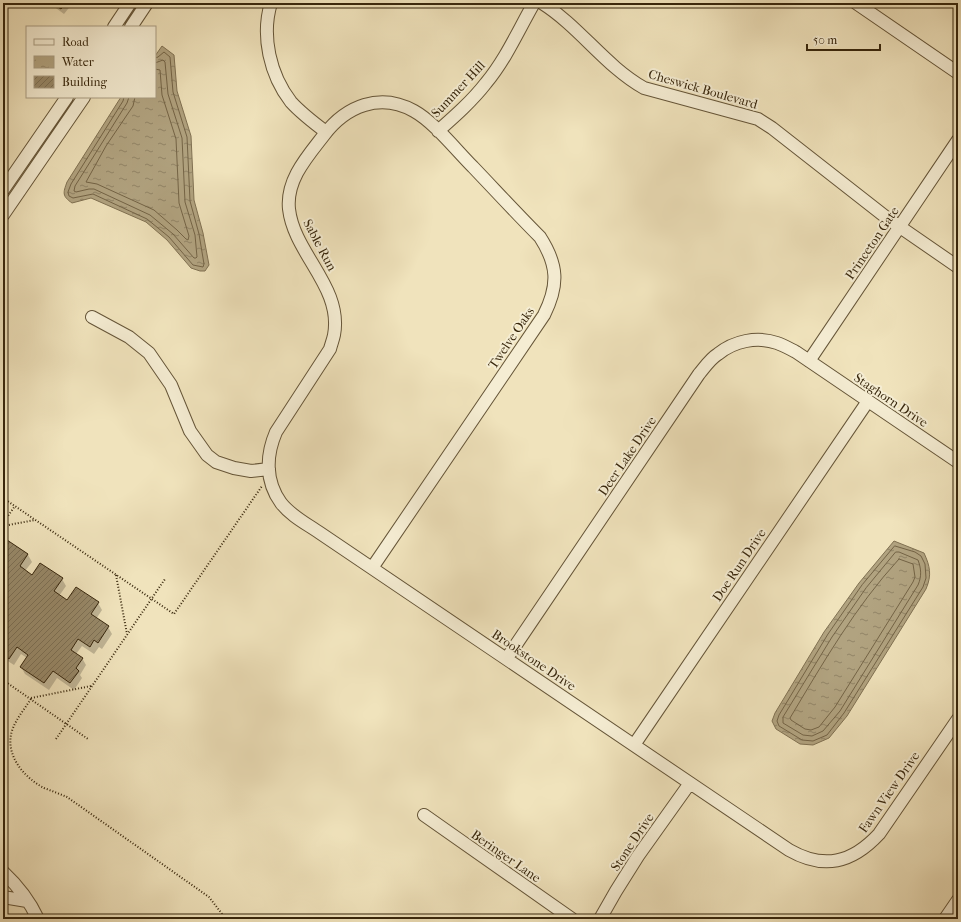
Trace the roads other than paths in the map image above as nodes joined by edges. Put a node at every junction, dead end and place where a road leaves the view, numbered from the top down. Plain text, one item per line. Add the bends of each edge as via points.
1 (130, 3) edge
2 (147, 3) edge
3 (271, 3) edge
4 (534, 3) edge
5 (542, 3) edge
6 (856, 3) edge
7 (115, 26) edge
8 (132, 26) edge
9 (958, 73) edge
10 (66, 98) edge
11 (83, 98) edge
12 (438, 131) junction
13 (326, 132) junction
14 (958, 140) edge
15 (3, 190) edge
16 (3, 215) edge
17 (899, 227) junction
18 (958, 268) edge
19 (92, 317) dead end
20 (809, 361) junction
21 (868, 401) junction
22 (958, 462) edge
23 (266, 469) junction
24 (372, 568) junction
25 (507, 658) junction
26 (958, 719) edge
27 (634, 745) junction
28 (690, 783) junction
29 (424, 815) dead end
30 (804, 857) joint
31 (3, 872) edge
32 (3, 897) edge
33 (958, 900) edge
34 (28, 901) junction
35 (38, 919) edge
36 (572, 919) edge
37 (600, 919) edge
38 (945, 919) edge

1 - 7 street
2 - 8 street
3 - 13 street via 267,36 271,64 281,87 292,102
4 - 12 street, Summer Hill via 487,83
5 - 17 street, Cheswick Boulevard via 568,22 630,80 644,88 758,119
6 - 9 street
10 - 15 street
11 - 16 street
12 - 13 street, Sable Run via 415,111 404,106 380,102 367,104 344,114
12 - 24 street, Twelve Oaks via 540,237 552,262 554,287 544,315
13 - 23 street, Sable Run via 293,180 289,193 289,207 294,230 325,284 333,305 334,335 330,349 276,432 270,445
14 - 17 street, Princeton Gate
17 - 18 street, Cheswick Boulevard
17 - 20 street, Princeton Gate
19 - 23 street via 129,337 148,353 171,385 190,431 207,455 216,462 234,468 251,471
20 - 21 street, Staghorn Drive
20 - 25 street, Deer Lake Drive via 777,343 753,340 727,348 709,362
21 - 22 street, Staghorn Drive
21 - 27 street, Doe Run Drive
23 - 24 street, Brookstone Drive via 275,493 289,510
24 - 25 street, Brookstone Drive
25 - 27 street, Brookstone Drive
26 - 30 street, Fawn View Drive via 869,845 844,859 818,861
27 - 28 street, Brookstone Drive
28 - 30 street, Brookstone Drive via 789,850
28 - 37 street, Stone Drive via 638,856
29 - 36 street, Beringer Lane
31 - 34 street
32 - 34 street
33 - 38 street
34 - 35 street

